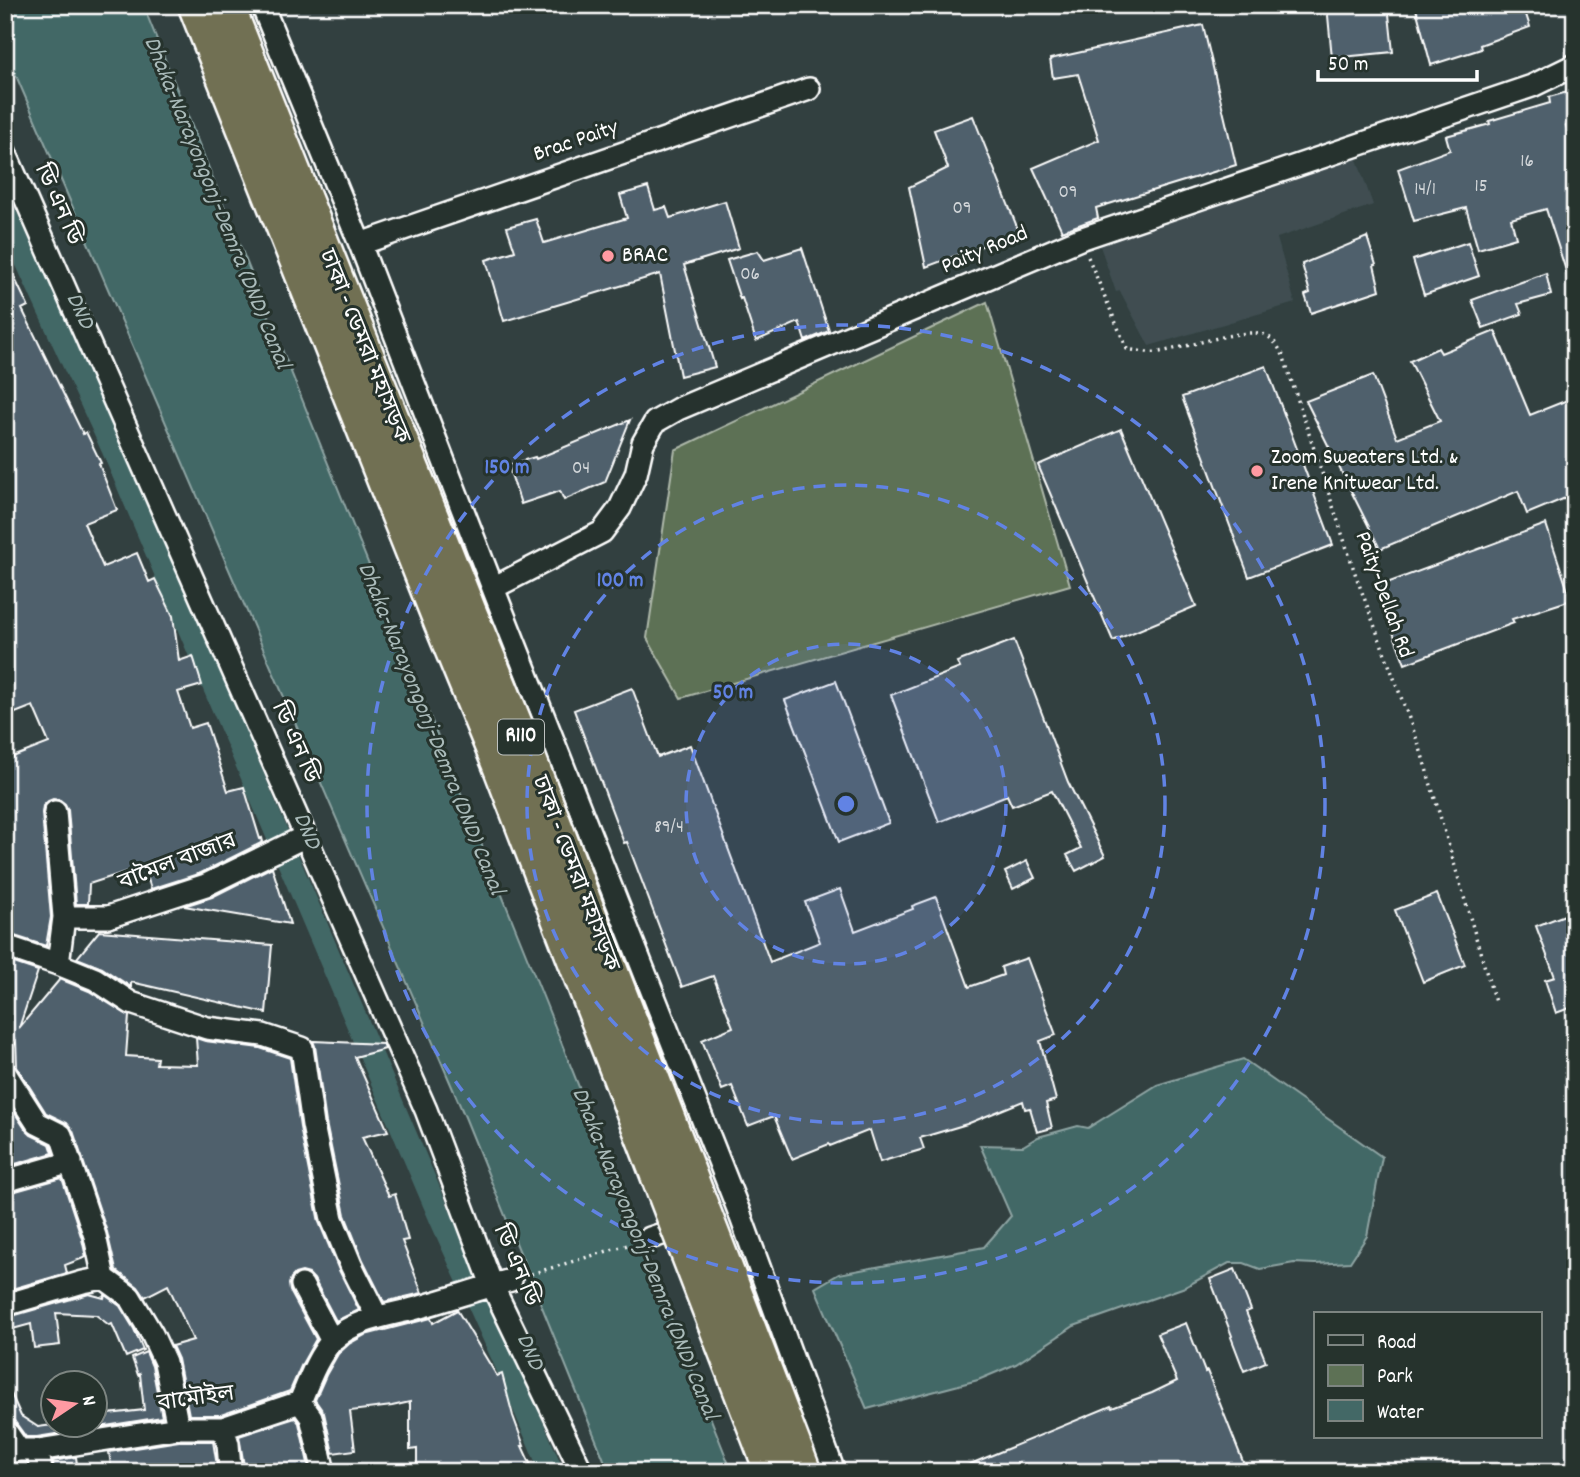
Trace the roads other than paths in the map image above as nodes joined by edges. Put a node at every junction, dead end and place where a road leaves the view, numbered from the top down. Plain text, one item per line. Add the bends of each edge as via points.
1 (195, 5) edge
2 (228, 5) edge
3 (262, 5) edge
4 (1575, 65) edge
5 (809, 89) dead end
6 (5, 152) edge
7 (360, 244) junction
8 (493, 587) junction
9 (55, 812) dead end
10 (306, 836) junction
11 (64, 917) junction
12 (5, 946) edge
13 (58, 964) junction
14 (5, 1073) edge
15 (71, 1162) junction
16 (5, 1181) edge
17 (738, 1209) junction
18 (650, 1238) road end
19 (104, 1278) junction
20 (502, 1282) junction
21 (302, 1285) dead end
22 (5, 1305) edge
23 (377, 1317) junction
24 (332, 1341) junction
25 (300, 1402) junction
26 (223, 1427) junction
27 (178, 1428) junction
28 (5, 1430) edge
29 (21, 1451) edge
30 (41, 1472) edge
31 (232, 1472) edge
32 (324, 1472) edge
33 (582, 1472) edge
34 (772, 1472) edge
35 (804, 1472) edge
36 (834, 1472) edge

1 - 34 main road, ঢাকা - ডেমরা মহাসড়ক / R110, bridge via 499,764
2 - 35 main road, ঢাকা - ডেমরা মহাসড়ক / R110, bridge via 527,753
3 - 7 street
4 - 8 street, Paity Road via 1532,86 1080,239 691,404 655,422 620,508 602,532
5 - 7 street, Brac Paity
6 - 10 street, ডি এন ডি
7 - 8 street
8 - 17 street
9 - 11 street
10 - 11 street, বামৈল বাজার via 206,885 108,917
10 - 20 street, ডি এন ডি
11 - 13 street
12 - 13 street
13 - 23 street via 95,979 131,1003 207,1028 262,1035 302,1048 332,1219
14 - 15 street via 37,1123 61,1135
15 - 16 street
15 - 19 street
17 - 18 street
17 - 36 street
19 - 22 street
19 - 27 street via 130,1297 152,1334 165,1362
20 - 23 street
20 - 33 street, ডি এন ডি
21 - 24 street
23 - 24 street
24 - 25 street
25 - 26 street, বামৌইল
25 - 32 street via 311,1416
26 - 27 street, বামৌইল
26 - 31 street
27 - 29 street, বামৌইল
28 - 29 street
29 - 30 street

